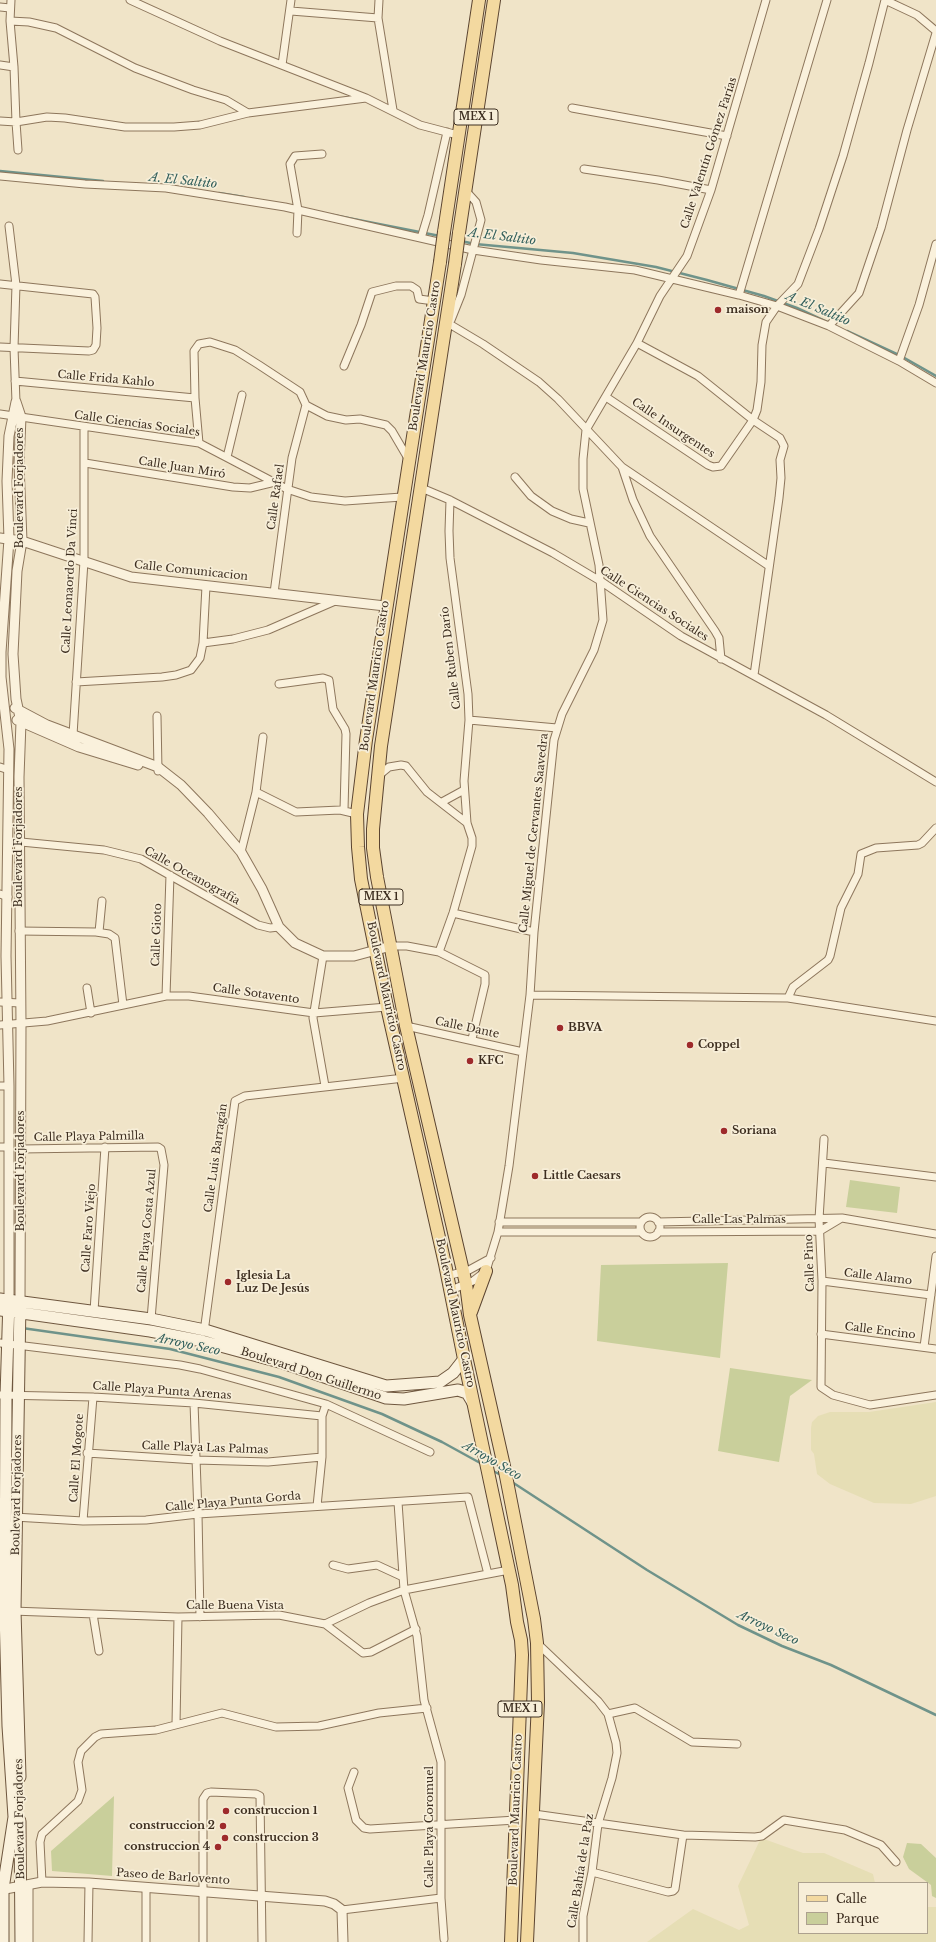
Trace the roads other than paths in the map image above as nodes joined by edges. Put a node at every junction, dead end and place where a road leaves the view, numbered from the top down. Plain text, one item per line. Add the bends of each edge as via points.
1 (130, 0) edge
2 (291, 0) edge
3 (379, 0) edge
4 (479, 0) edge
5 (494, 0) edge
6 (766, 0) edge
7 (827, 0) edge
8 (885, 0) edge
9 (11, 4) edge
10 (0, 7) edge
11 (291, 11) junction
12 (378, 18) junction
13 (10, 21) junction
14 (936, 32) edge
15 (282, 65) junction
16 (0, 66) edge
17 (14, 67) junction
18 (366, 98) junction
19 (572, 108) dead end
20 (393, 110) junction
21 (248, 113) junction
22 (0, 121) edge
23 (16, 122) junction
24 (452, 134) junction
25 (727, 136) junction
26 (18, 150) dead end
27 (322, 154) dead end
28 (584, 169) dead end
29 (0, 176) edge
30 (711, 190) junction
31 (466, 191) junction
32 (298, 210) junction
33 (9, 226) dead end
34 (297, 233) dead end
35 (421, 238) junction
36 (936, 244) edge
37 (474, 250) junction
38 (671, 279) junction
39 (0, 284) edge
40 (16, 285) junction
41 (739, 295) junction
42 (434, 301) junction
43 (777, 306) junction
44 (447, 323) junction
45 (829, 326) junction
46 (637, 343) junction
47 (0, 347) edge
48 (14, 348) junction
49 (899, 361) junction
50 (344, 366) dead end
51 (15, 382) junction
52 (936, 383) edge
53 (242, 395) dead end
54 (606, 397) junction
55 (195, 398) junction
56 (16, 402) joint
57 (306, 405) junction
58 (0, 414) edge
59 (16, 416) junction
60 (753, 420) junction
61 (84, 427) junction
62 (586, 430) junction
63 (199, 443) junction
64 (227, 457) junction
65 (409, 460) junction
66 (85, 463) junction
67 (622, 467) junction
68 (515, 477) dead end
69 (3, 481) edge
70 (275, 482) junction
71 (419, 487) junction
72 (288, 489) junction
73 (402, 497) junction
74 (450, 500) junction
75 (589, 523) junction
76 (5, 538) edge
77 (22, 541) junction
78 (84, 561) junction
79 (769, 566) junction
80 (602, 582) junction
81 (206, 586) junction
82 (274, 593) junction
83 (336, 601) junction
84 (385, 606) junction
85 (1, 619) edge
86 (14, 623) junction
87 (203, 643) junction
88 (721, 659) junction
89 (754, 676) junction
90 (76, 682) junction
91 (279, 684) dead end
92 (2, 705) edge
93 (18, 710) junction
94 (157, 716) dead end
95 (469, 720) junction
96 (21, 722) junction
97 (557, 728) junction
98 (73, 735) junction
99 (263, 737) dead end
100 (4, 768) edge
101 (158, 769) junction
102 (378, 776) junction
103 (936, 782) edge
104 (464, 790) junction
105 (256, 792) junction
106 (442, 802) junction
107 (344, 810) junction
108 (357, 814) junction
109 (467, 823) junction
110 (936, 828) edge
111 (0, 833) edge
112 (9, 836) junction
113 (21, 842) junction
114 (241, 852) junction
115 (170, 875) junction
116 (4, 895) edge
117 (102, 901) dead end
118 (453, 913) junction
119 (279, 927) junction
120 (19, 932) junction
121 (99, 932) junction
122 (534, 932) junction
123 (391, 946) junction
124 (376, 950) junction
125 (439, 952) junction
126 (3, 955) edge
127 (323, 956) junction
128 (88, 988) dead end
129 (530, 995) junction
130 (166, 996) junction
131 (788, 998) junction
132 (4, 1002) edge
133 (20, 1003) junction
134 (123, 1005) junction
135 (387, 1007) junction
136 (91, 1013) junction
137 (314, 1013) junction
138 (936, 1021) edge
139 (21, 1024) junction
140 (4, 1025) edge
141 (406, 1026) junction
142 (472, 1039) junction
143 (523, 1052) junction
144 (404, 1078) junction
145 (4, 1086) edge
146 (325, 1086) junction
147 (824, 1140) dead end
148 (4, 1147) edge
149 (158, 1147) joint
150 (105, 1148) junction
151 (21, 1149) junction
152 (824, 1163) junction
153 (936, 1178) edge
154 (842, 1218) junction
155 (819, 1219) junction
156 (499, 1222) junction
157 (641, 1222) junction
158 (658, 1222) junction
159 (820, 1231) junction
160 (498, 1232) junction
161 (641, 1232) junction
162 (658, 1232) junction
163 (936, 1234) edge
164 (936, 1256) edge
165 (491, 1258) junction
166 (486, 1271) junction
167 (448, 1276) junction
168 (464, 1278) junction
169 (822, 1281) junction
170 (451, 1290) junction
171 (931, 1295) junction
172 (11, 1308) edge
173 (94, 1311) junction
174 (470, 1315) junction
175 (151, 1319) junction
176 (821, 1334) junction
177 (204, 1336) junction
178 (10, 1341) edge
179 (924, 1347) junction
180 (936, 1349) edge
181 (464, 1359) junction
182 (936, 1395) edge
183 (3, 1396) edge
184 (18, 1396) junction
185 (93, 1397) junction
186 (194, 1403) junction
187 (326, 1404) junction
188 (474, 1404) junction
189 (322, 1416) junction
190 (430, 1452) dead end
191 (87, 1454) junction
192 (322, 1457) junction
193 (196, 1460) junction
194 (398, 1502) junction
195 (317, 1506) junction
196 (198, 1514) junction
197 (2, 1515) edge
198 (16, 1518) junction
199 (83, 1521) junction
200 (2, 1551) edge
201 (333, 1565) dead end
202 (509, 1570) junction
203 (488, 1574) junction
204 (403, 1577) junction
205 (404, 1590) junction
206 (6, 1611) edge
207 (93, 1614) junction
208 (178, 1617) junction
209 (200, 1617) junction
210 (325, 1624) junction
211 (416, 1629) junction
212 (537, 1643) junction
213 (99, 1651) dead end
214 (427, 1708) junction
215 (608, 1714) junction
216 (176, 1724) junction
217 (4, 1726) edge
218 (737, 1744) dead end
219 (354, 1772) dead end
220 (534, 1814) junction
221 (516, 1820) junction
222 (598, 1824) junction
223 (441, 1826) junction
224 (683, 1835) junction
225 (896, 1862) dead end
226 (592, 1872) junction
227 (42, 1882) junction
228 (89, 1883) junction
229 (25, 1885) junction
230 (146, 1887) junction
231 (2, 1890) edge
232 (204, 1891) junction
233 (262, 1896) junction
234 (441, 1898) junction
235 (342, 1910) junction
236 (444, 1939) dead end
237 (3, 1942) edge
238 (21, 1942) edge
239 (29, 1942) edge
240 (88, 1942) edge
241 (146, 1942) edge
242 (203, 1942) edge
243 (262, 1942) edge
244 (343, 1942) edge
245 (512, 1942) edge
246 (527, 1942) edge
247 (583, 1942) edge

1 - 15 street via 184,26
2 - 11 street
3 - 12 street
4 - 24 main road, Boulevard Mauricio Castro / MEX 1
5 - 31 main road, Boulevard Mauricio Castro / MEX 1
6 - 25 street, Calle Valentín Gómez Farías
7 - 41 street
8 - 14 street via 918,15
8 - 43 street, Calle Insurgentes via 847,142 819,229 798,284
9 - 10 street
9 - 13 street
11 - 12 street
11 - 15 street
12 - 20 street
13 - 17 street
13 - 21 street via 56,28 135,68 226,100
14 - 45 street via 881,228 859,293
15 - 18 street
16 - 17 street
17 - 23 street
18 - 20 street
18 - 21 street
19 - 25 street
20 - 24 street via 420,125
21 - 23 street via 200,126 174,128 125,127 59,118
22 - 23 street
23 - 26 street
24 - 35 street
24 - 42 main road, Boulevard Mauricio Castro / MEX 1, bridge via 444,232
25 - 30 street, Calle Valentín Gómez Farías
27 - 32 street via 301,154 292,159 290,164
28 - 30 street
29 - 32 street via 166,188
30 - 38 street, Calle Valentín Gómez Farías via 687,256
31 - 37 street via 476,202 481,220
31 - 44 main road, Boulevard Mauricio Castro / MEX 1, bridge
32 - 34 street
32 - 35 street
33 - 40 street, Boulevard Forjadores
35 - 37 street
36 - 49 street via 919,305
37 - 38 street via 635,270
37 - 44 street via 461,295
38 - 41 street
38 - 46 street, Calle Valentín Gómez Farías
39 - 40 street
40 - 48 street, Boulevard Forjadores
40 - 48 street via 94,294 97,328 93,350
41 - 43 street
42 - 50 street via 419,299 417,290 411,286 396,286 372,292
42 - 65 main road, Boulevard Mauricio Castro / MEX 1
43 - 45 street
43 - 60 street, Calle Insurgentes via 766,322 763,333 761,382
44 - 62 street via 540,382
44 - 71 main road, Boulevard Mauricio Castro / MEX 1
45 - 49 street
46 - 54 street, Calle Valentín Gómez Farías
46 - 60 street via 698,376
47 - 48 street
48 - 51 street, Boulevard Forjadores
49 - 52 street
51 - 55 street, Calle Frida Kahlo
51 - 56 street, Boulevard Forjadores
53 - 64 street
54 - 60 street, Calle Insurgentes via 712,468 721,466
54 - 62 street, Calle Valentín Gómez Farías
55 - 57 street via 194,351 199,344 210,342 234,350 259,365 300,392
55 - 63 street
56 - 59 street, Boulevard Forjadores
57 - 65 street via 327,416 360,419 386,425
57 - 72 street, Calle Rafael via 296,437
58 - 59 street, Calle Ciencias Sociales
59 - 61 street, Calle Ciencias Sociales
59 - 69 street, Boulevard Forjadores
59 - 77 street, Boulevard Forjadores
60 - 79 street via 780,438 784,446 780,460 781,478
61 - 63 street, Calle Ciencias Sociales
61 - 66 street, Calle Leonaordo Da Vinci
62 - 67 street
62 - 75 street, Calle Miguel de Cervantes Saavedra via 583,476
63 - 64 street, Calle Ciencias Sociales
64 - 70 street, Calle Ciencias Sociales
65 - 73 main road, Boulevard Mauricio Castro / MEX 1
66 - 70 street, Calle Juan Miró via 233,487 250,488
66 - 78 street, Calle Leonaordo Da Vinci
67 - 79 street
67 - 88 street via 633,500 650,536 719,638
68 - 75 street via 531,496 552,511
69 - 76 street, Boulevard Forjadores
70 - 72 street, Calle Ciencias Sociales
71 - 74 street, Calle Ciencias Sociales
71 - 102 main road, Boulevard Mauricio Castro / MEX 1
72 - 73 street, Calle Ciencias Sociales via 311,497 345,502
72 - 82 street, Calle Rafael
73 - 84 main road, Boulevard Mauricio Castro / MEX 1
74 - 80 street, Calle Ciencias Sociales via 529,540
74 - 95 street, Calle Ruben Darío via 450,550
75 - 80 street, Calle Miguel de Cervantes Saavedra
76 - 77 street, Calle Comunicacion
76 - 85 street, Boulevard Forjadores
77 - 78 street, Calle Comunicacion
77 - 86 street, Boulevard Forjadores via 17,571
78 - 81 street, Calle Comunicacion via 131,577
78 - 90 street, Calle Leonaordo Da Vinci
79 - 89 street
80 - 88 street, Calle Ciencias Sociales via 680,636
80 - 97 street, Calle Miguel de Cervantes Saavedra via 603,609 599,636
81 - 82 street, Calle Comunicacion
81 - 87 street
82 - 83 street, Calle Comunicacion
83 - 84 street, Calle Comunicacion
83 - 87 street via 262,632
84 - 108 main road, Boulevard Mauricio Castro / MEX 1
85 - 86 street
85 - 92 street, Boulevard Forjadores
86 - 93 street, Boulevard Forjadores via 13,673
87 - 90 street via 196,665 185,672 162,677
88 - 89 street, Calle Ciencias Sociales
89 - 103 street, Calle Ciencias Sociales via 826,715
90 - 98 street, Calle Leonaordo Da Vinci
91 - 107 street via 323,678 329,680 333,709 346,734
92 - 93 street
92 - 96 street
92 - 100 street, Boulevard Forjadores via 9,733
93 - 96 street, Boulevard Forjadores
93 - 98 street
94 - 101 street
95 - 97 street
95 - 104 street, Calle Ruben Darío
96 - 101 street via 79,747
96 - 113 street, Boulevard Forjadores
97 - 122 street, Calle Miguel de Cervantes Saavedra
98 - 101 street
99 - 105 street
100 - 112 street, Boulevard Forjadores
101 - 114 street via 170,775 199,803
102 - 106 street via 389,767 406,766 422,786
102 - 123 main road, Boulevard Mauricio Castro / MEX 1 via 373,848
104 - 106 street
104 - 109 street, Calle Ruben Darío
105 - 107 street via 296,812
105 - 114 street
106 - 109 street
107 - 108 street
108 - 124 main road, Boulevard Mauricio Castro / MEX 1 via 361,879
109 - 118 street, Calle Ruben Darío via 472,838 471,853
110 - 131 street via 918,845 876,848 861,854 858,874 841,908 828,960 793,987
111 - 112 street
112 - 116 street, Boulevard Forjadores
113 - 115 street, Calle Oceanografía via 67,845 124,854 141,859
113 - 120 street, Boulevard Forjadores
114 - 119 street via 262,889
115 - 119 street, Calle Oceanografía via 258,925
115 - 130 street, Calle Gioto
116 - 126 street, Boulevard Forjadores
117 - 121 street
118 - 122 street
118 - 125 street, Calle Ruben Darío
119 - 127 street via 295,943
120 - 121 street
120 - 133 street, Boulevard Forjadores
121 - 134 street via 115,938
122 - 129 street, Calle Miguel de Cervantes Saavedra
123 - 124 street
123 - 125 street
123 - 141 main road, Boulevard Mauricio Castro / MEX 1
124 - 127 street via 354,956
124 - 135 main road, Boulevard Mauricio Castro / MEX 1
125 - 142 street via 485,975
126 - 132 street, Boulevard Forjadores
127 - 137 street
128 - 136 street
129 - 131 street
129 - 143 street, Calle Miguel de Cervantes Saavedra
130 - 134 street, Calle Sotavento
130 - 137 street, Calle Sotavento via 189,996
131 - 138 street
132 - 133 street
132 - 140 street, Boulevard Forjadores
133 - 139 street, Boulevard Forjadores
134 - 136 street, Calle Sotavento
135 - 137 street, Calle Sotavento
135 - 144 main road, Boulevard Mauricio Castro / MEX 1
136 - 139 street, Calle Sotavento
137 - 146 street via 313,1022
139 - 140 street, Calle Sotavento
139 - 151 street, Boulevard Forjadores
140 - 145 street, Boulevard Forjadores
141 - 142 street, Calle Dante
141 - 168 main road, Boulevard Mauricio Castro / MEX 1
142 - 143 street, Calle Dante
143 - 156 street, Calle Miguel de Cervantes Saavedra via 507,1181
144 - 146 street, Calle Luis Barragán
144 - 167 main road, Boulevard Mauricio Castro / MEX 1
145 - 148 street, Boulevard Forjadores
146 - 177 street, Calle Luis Barragán via 246,1096 234,1101 232,1105
147 - 152 street, Calle Pino
148 - 172 street, Boulevard Forjadores
149 - 150 street, Calle Playa Palmilla
149 - 175 street, Calle Playa Costa Azul via 163,1152 164,1165
150 - 151 street, Calle Playa Palmilla
150 - 173 street, Calle Faro Viejo
151 - 172 street, Boulevard Forjadores
152 - 153 street
152 - 155 street, Calle Pino
154 - 155 street, Calle Las Palmas
154 - 159 street
154 - 163 street, Calle Las Palmas
155 - 158 street, Calle Las Palmas
155 - 159 street, Calle Pino
156 - 157 street
156 - 160 street, Calle Miguel de Cervantes Saavedra
157 - 158 street via 650,1218
157 - 161 street
158 - 162 street
159 - 162 street, Calle Las Palmas
159 - 169 street, Calle Pino
160 - 161 street
160 - 165 street, Calle Miguel de Cervantes Saavedra
161 - 162 street via 648,1237
164 - 171 street
165 - 166 street, Calle Miguel de Cervantes Saavedra
165 - 168 street
166 - 168 street
166 - 174 main road
167 - 168 street
167 - 170 main road, Boulevard Mauricio Castro / MEX 1
168 - 170 street
168 - 174 main road, Boulevard Mauricio Castro / MEX 1
169 - 171 street, Calle Alamo
169 - 176 street, Calle Pino
170 - 181 main road, Boulevard Mauricio Castro / MEX 1
171 - 179 street
172 - 173 main road, Boulevard Don Guillermo
172 - 177 main road, Boulevard Don Guillermo via 150,1331
172 - 178 main road, Boulevard Forjadores
173 - 175 main road, Boulevard Don Guillermo
174 - 212 main road, Boulevard Mauricio Castro / MEX 1 via 510,1492 531,1597
175 - 177 main road, Boulevard Don Guillermo
176 - 179 street, Calle Encino
176 - 182 street, Calle Pino via 821,1387 833,1395 870,1405
177 - 181 main road, Boulevard Don Guillermo via 386,1386 440,1382 453,1373
177 - 188 main road, Boulevard Don Guillermo via 380,1396 404,1399 458,1390 467,1393
178 - 183 main road, Boulevard Forjadores
178 - 184 main road, Boulevard Forjadores
178 - 187 street via 180,1365
179 - 180 street, Calle Encino
181 - 188 main road, Boulevard Mauricio Castro / MEX 1
183 - 184 street, Calle Playa Punta Arenas
183 - 197 main road, Boulevard Forjadores
184 - 185 street, Calle Playa Punta Arenas
184 - 198 main road, Boulevard Forjadores
185 - 186 street, Calle Playa Punta Arenas
185 - 191 street, Calle El Mogote
186 - 189 street, Calle Playa Punta Arenas
186 - 193 street
187 - 189 street
187 - 190 street
188 - 202 main road, Boulevard Mauricio Castro / MEX 1
189 - 192 street
191 - 193 street, Calle Playa Las Palmas
191 - 199 street, Calle El Mogote
192 - 193 street, Calle Playa Las Palmas via 268,1462
192 - 195 street
193 - 196 street
194 - 195 street, Calle Playa Punta Gorda
194 - 203 street, Calle Playa Punta Gorda via 468,1497
194 - 204 street, Calle Playa Coromuel
195 - 196 street, Calle Playa Punta Gorda
196 - 199 street, Calle Playa Punta Gorda via 156,1520
196 - 209 street
197 - 198 street, Calle Playa Punta Gorda
197 - 200 main road, Boulevard Forjadores
198 - 199 street, Calle Playa Punta Gorda
198 - 206 main road, Boulevard Forjadores
200 - 206 main road, Boulevard Forjadores
201 - 204 street via 348,1569 377,1565
202 - 203 street
202 - 221 main road, Boulevard Mauricio Castro / MEX 1 via 522,1655
203 - 205 street
204 - 205 street, Calle Playa Coromuel
205 - 210 street
205 - 211 street, Calle Playa Coromuel
206 - 207 street, Calle Buena Vista
206 - 217 main road, Boulevard Forjadores
206 - 229 main road, Boulevard Forjadores
207 - 208 street, Calle Buena Vista
207 - 213 street
208 - 209 street, Calle Buena Vista
208 - 216 street
209 - 210 street, Calle Buena Vista via 279,1615
210 - 211 street via 362,1653 371,1652
211 - 214 street, Calle Playa Coromuel
212 - 215 street, Calle Bahía de la Paz via 584,1686
212 - 220 main road, Boulevard Mauricio Castro / MEX 1 via 538,1702
214 - 216 street via 379,1713 319,1726 276,1727 222,1713
214 - 223 street, Calle Playa Coromuel via 441,1762
215 - 218 street via 635,1708 692,1742
215 - 222 street, Calle Bahía de la Paz via 617,1754
216 - 227 street via 148,1731 101,1734 81,1751 78,1762 82,1790 78,1802 46,1829 40,1842
217 - 231 main road, Boulevard Forjadores via 14,1818
219 - 223 street via 348,1788 356,1820 364,1828
220 - 222 street
220 - 246 main road, Boulevard Mauricio Castro / MEX 1
221 - 223 street
221 - 245 main road, Boulevard Mauricio Castro / MEX 1
222 - 224 street
222 - 226 street, Calle Bahía de la Paz
223 - 234 street, Calle Playa Coromuel
224 - 225 street via 755,1837 768,1832 784,1820 845,1830 881,1845
224 - 226 street via 673,1891 668,1892
226 - 247 street, Calle Bahía de la Paz via 583,1916
227 - 228 street, Paseo de Barlovento
227 - 229 street, Paseo de Barlovento
228 - 230 street, Paseo de Barlovento
228 - 240 street
229 - 231 street, Paseo de Barlovento
229 - 238 main road, Boulevard Forjadores
229 - 239 street
230 - 232 street, Paseo de Barlovento
230 - 241 street
231 - 237 main road, Boulevard Forjadores
232 - 233 street, Paseo de Barlovento
232 - 233 street via 204,1796 211,1792 256,1794 261,1798
232 - 242 street
233 - 235 street, Paseo de Barlovento via 325,1901
233 - 243 street
234 - 235 street
234 - 236 street, Calle Playa Coromuel
235 - 244 street

